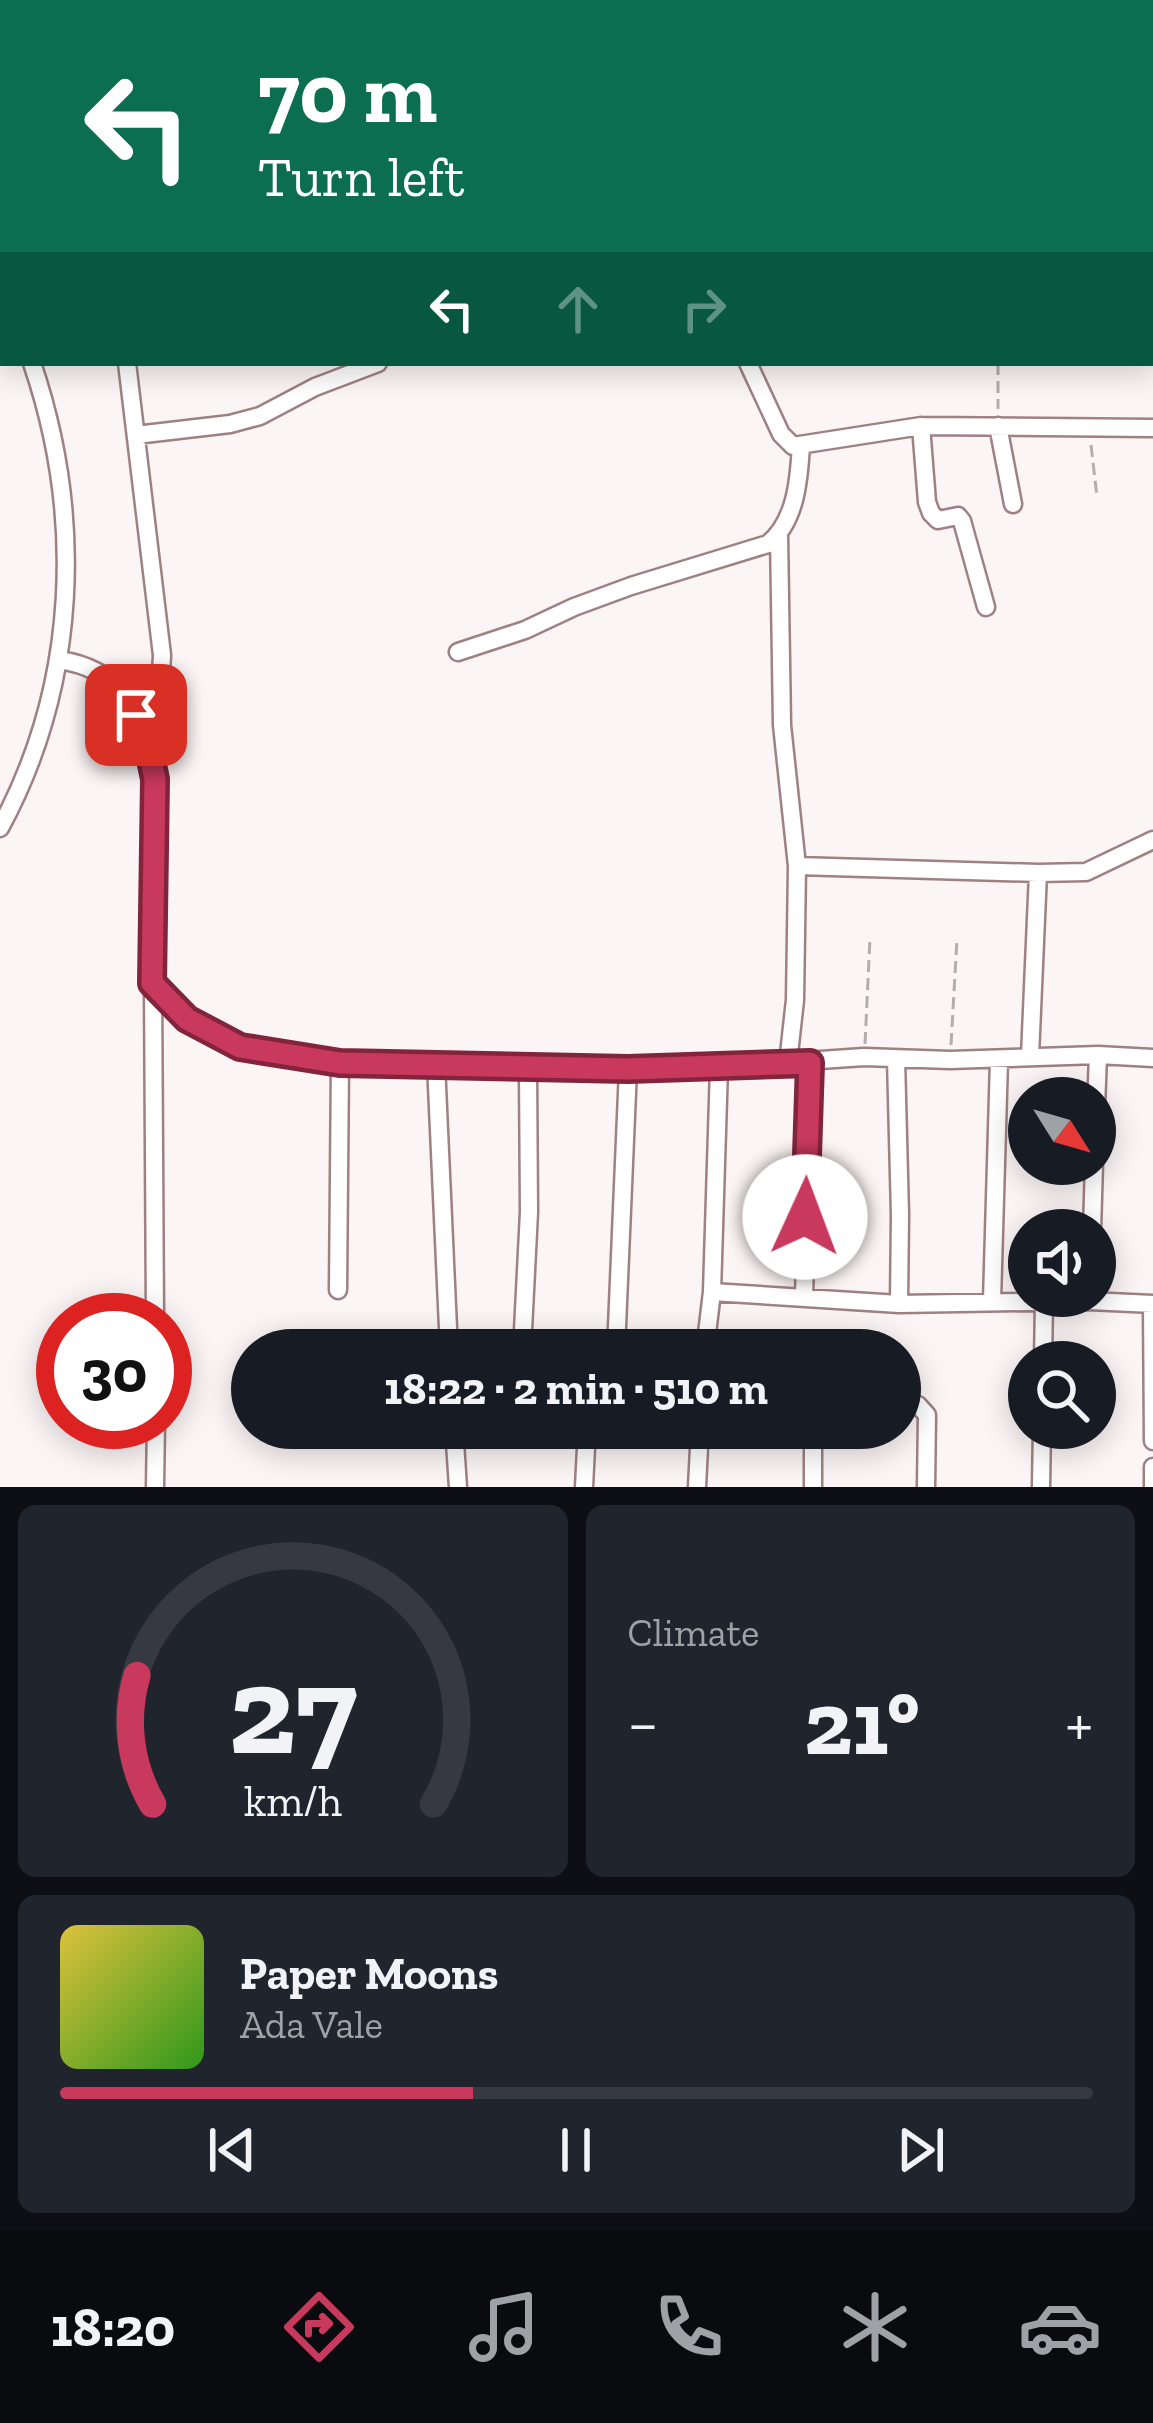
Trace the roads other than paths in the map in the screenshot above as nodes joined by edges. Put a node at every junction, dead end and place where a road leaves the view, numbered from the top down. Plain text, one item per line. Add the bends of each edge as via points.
1 (33, 366) edge
2 (127, 366) edge
3 (370, 366) edge
4 (749, 366) edge
5 (998, 425) junction
6 (921, 426) junction
7 (1153, 428) edge
8 (136, 435) junction
9 (801, 446) junction
10 (1013, 504) dead end
11 (779, 535) junction
12 (986, 607) dead end
13 (458, 652) dead end
14 (58, 660) junction
15 (155, 779) junction
16 (0, 828) edge
17 (1153, 841) edge
18 (797, 866) junction
19 (1037, 873) junction
20 (152, 983) junction
21 (1098, 1054) junction
22 (1030, 1056) junction
23 (1153, 1058) edge
24 (896, 1059) junction
25 (999, 1060) junction
26 (340, 1063) junction
27 (788, 1063) junction
28 (810, 1063) junction
29 (436, 1064) junction
30 (719, 1067) junction
31 (528, 1069) junction
32 (628, 1069) junction
33 (1097, 1077) edge
34 (338, 1291) dead end
35 (712, 1292) junction
36 (155, 1293) edge
37 (803, 1298) junction
38 (992, 1301) junction
39 (1008, 1301) edge
40 (1116, 1301) edge
41 (898, 1304) junction
42 (1152, 1304) edge
43 (448, 1329) edge
44 (523, 1329) edge
45 (617, 1329) edge
46 (708, 1329) edge
47 (921, 1408) edge
48 (1153, 1442) edge
49 (156, 1449) edge
50 (455, 1449) edge
51 (586, 1449) edge
52 (699, 1449) edge
53 (813, 1449) edge
54 (1042, 1449) edge
55 (1153, 1467) edge
56 (155, 1487) edge
57 (458, 1487) edge
58 (584, 1487) edge
59 (697, 1487) edge
60 (813, 1487) edge
61 (926, 1487) edge
62 (1041, 1487) edge
63 (1153, 1487) edge

1 - 14 street via 55,442 66,528
2 - 8 street
3 - 8 street via 260,416
4 - 9 street via 781,434
5 - 6 street
5 - 7 street
5 - 10 street
6 - 9 street
6 - 12 street via 927,502 938,520 962,521
8 - 15 street via 162,655
9 - 11 street via 793,504
11 - 13 street
11 - 18 street via 782,725
14 - 15 street via 90,667 121,689
14 - 16 street via 38,740
15 - 20 street
17 - 19 street via 1086,872
18 - 19 street
18 - 27 street
19 - 22 street
20 - 26 street via 187,1019 240,1047
20 - 36 street
21 - 22 street
21 - 23 street
21 - 33 street
22 - 25 street
24 - 25 street
24 - 28 street
24 - 41 street
25 - 38 street
26 - 29 street
26 - 34 street
27 - 28 street
27 - 30 street
28 - 37 street
29 - 31 street
29 - 43 street
30 - 32 street
30 - 35 street
31 - 32 street
31 - 44 street
32 - 45 street
35 - 37 street
35 - 46 street
37 - 41 street
38 - 39 street
38 - 41 street
40 - 42 street
42 - 48 street
47 - 61 street
49 - 56 street
50 - 57 street
51 - 58 street
52 - 59 street
53 - 60 street
54 - 62 street
55 - 63 street

